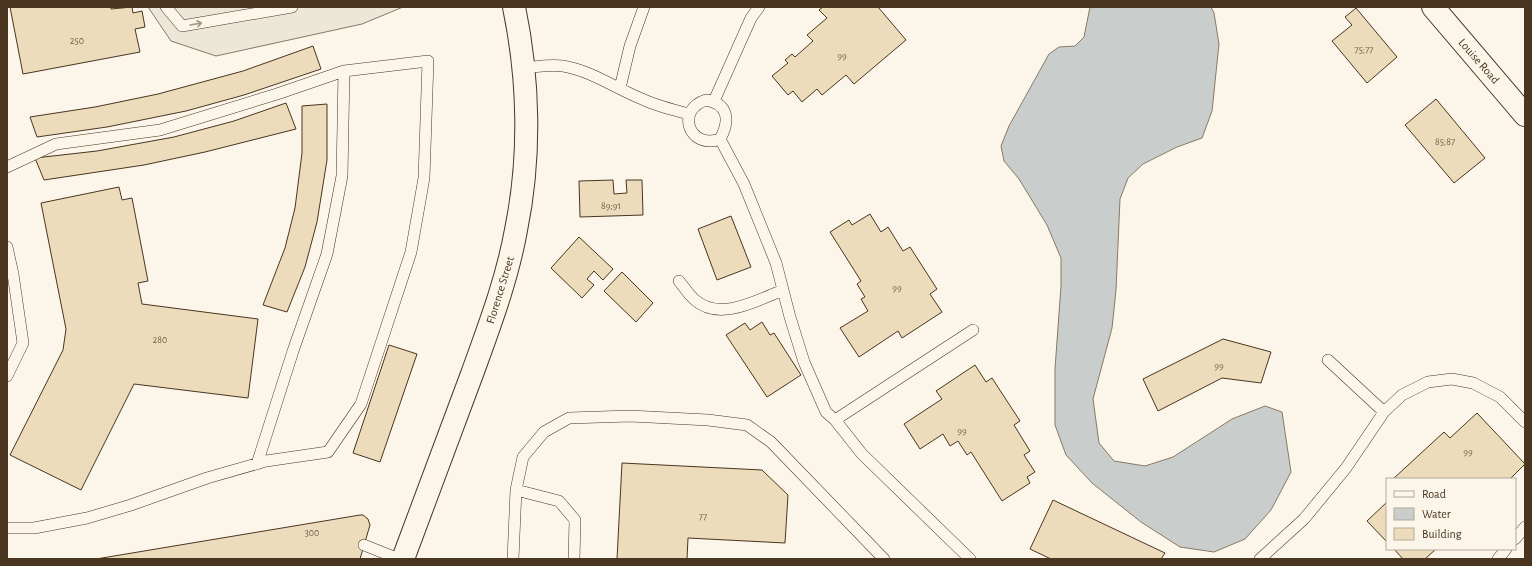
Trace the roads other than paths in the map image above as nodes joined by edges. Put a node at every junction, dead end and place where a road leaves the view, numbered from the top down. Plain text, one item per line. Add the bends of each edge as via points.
1 (166, 7) edge
2 (292, 7) edge
3 (514, 7) edge
4 (644, 7) edge
5 (758, 7) edge
6 (1433, 7) edge
7 (523, 68) junction
8 (344, 71) junction
9 (620, 88) junction
10 (714, 101) junction
11 (689, 114) junction
12 (1525, 115) edge
13 (720, 139) junction
14 (7, 167) edge
15 (7, 247) edge
16 (679, 281) dead end
17 (784, 290) junction
18 (972, 330) dead end
19 (1328, 360) dead end
20 (7, 376) edge
21 (1384, 412) junction
22 (834, 420) junction
23 (1525, 422) edge
24 (257, 464) junction
25 (516, 490) junction
26 (1525, 527) edge
27 (7, 528) edge
28 (1516, 538) edge
29 (364, 545) dead end
30 (1505, 550) edge
31 (399, 559) edge
32 (403, 559) edge
33 (513, 559) edge
34 (574, 559) edge
35 (884, 559) edge
36 (970, 559) edge
37 (1260, 559) edge
38 (1498, 559) edge

1 -> 2 lane via 182,26
3 - 7 street, Florence Street via 519,27
4 - 9 lane via 630,46
5 - 10 lane
6 - 12 street, Louise Road
7 - 9 lane via 562,66 581,70
7 - 32 street, Florence Street via 525,159 522,193 510,257 497,305
8 - 14 lane via 160,130 56,144
8 - 24 lane via 342,176 327,254
8 - 24 lane via 428,61 424,178 411,252 361,404 328,452
9 - 11 lane via 642,99
10 - 11 lane via 699,102
10 - 13 lane via 721,105 726,114 727,123
11 - 13 lane via 689,127 694,135 702,141 712,142
13 - 17 lane via 744,184 776,263
15 - 20 lane via 23,343
16 - 17 lane via 695,300 715,309 743,306
17 - 22 lane via 804,362 826,412
18 - 22 lane
19 - 21 lane
21 - 23 lane via 1402,395 1428,382 1452,379 1473,383 1500,397
21 - 37 lane via 1346,468 1304,519
22 - 36 lane via 862,454
24 - 27 lane via 87,518 34,528
25 - 33 lane
25 - 34 lane via 559,501 575,520
25 - 35 lane via 523,456 544,432 569,418 630,416 747,425 770,442
26 - 28 lane
29 - 31 lane
30 - 38 lane

